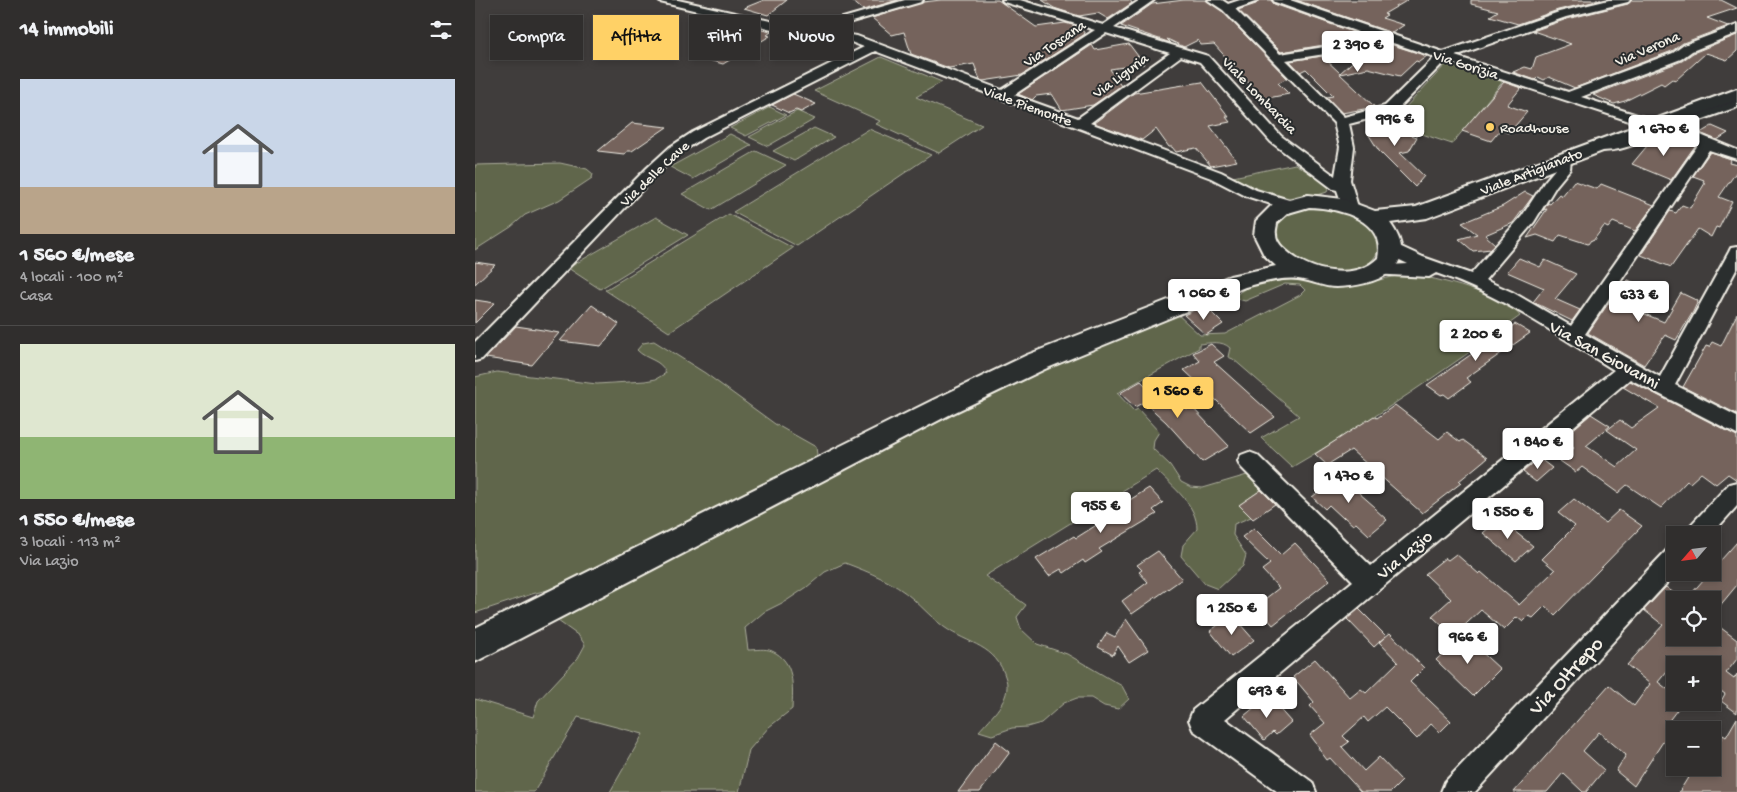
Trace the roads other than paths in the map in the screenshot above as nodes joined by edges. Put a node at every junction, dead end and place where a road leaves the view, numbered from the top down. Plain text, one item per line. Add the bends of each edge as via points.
1 (664, 0) edge
2 (917, 0) edge
3 (1008, 0) edge
4 (1148, 0) edge
5 (1215, 0) edge
6 (1251, 0) edge
7 (1279, 0) edge
8 (1624, 0) edge
9 (1227, 8) junction
10 (853, 18) edge
11 (770, 25) edge
12 (1737, 29) edge
13 (1103, 30) junction
14 (1368, 31) junction
15 (853, 40) edge
16 (874, 47) junction
17 (1179, 52) junction
18 (1443, 56) junction
19 (1277, 58) junction
20 (1737, 88) edge
21 (1737, 95) edge
22 (1003, 96) junction
23 (1568, 97) junction
24 (1737, 102) edge
25 (1341, 122) junction
26 (1079, 124) junction
27 (1668, 126) junction
28 (1706, 144) junction
29 (1737, 155) edge
30 (1564, 159) junction
31 (1340, 183) junction
32 (1251, 193) junction
33 (1319, 201) junction
34 (1291, 205) junction
35 (1351, 207) junction
36 (1420, 213) junction
37 (1369, 217) junction
38 (1270, 218) junction
39 (1389, 243) junction
40 (1268, 246) junction
41 (1737, 252) edge
42 (1377, 270) junction
43 (1299, 271) junction
44 (1238, 281) junction
45 (1474, 282) junction
46 (1573, 337) junction
47 (475, 354) edge
48 (1628, 369) junction
49 (1664, 387) junction
50 (1737, 426) edge
51 (1249, 461) dead end
52 (1737, 491) edge
53 (1704, 526) edge
54 (1666, 568) edge
55 (1371, 582) junction
56 (475, 646) edge
57 (1302, 792) edge
58 (1455, 792) edge

1 - 11 street, Viale Piemonte
2 - 10 street
3 - 13 street, Viale Lombardia
4 - 13 street, Via Toscana
5 - 9 street
6 - 9 street
7 - 14 street, Via Gorizia
8 - 18 street via 1563,14
9 - 19 street
12 - 23 street, Via Verona via 1688,48 1677,56
13 - 17 street, Viale Lombardia
13 - 22 street, Via Toscana
14 - 18 street, Via Gorizia
14 - 19 street via 1334,49
15 - 16 street, Viale Piemonte
16 - 22 street, Viale Piemonte
16 - 47 street, Via delle Cave via 719,123 675,150
17 - 26 street, Via Liguria
17 - 31 street, Viale Lombardia via 1204,59 1276,139
18 - 23 street, Via Gorizia
18 - 25 street via 1390,109
19 - 25 street
20 - 27 street, Viale Artigianato via 1671,114
21 - 27 main road, Viale Artigianato
22 - 26 street, Viale Piemonte
23 - 27 street, Via Gorizia
24 - 27 street via 1673,127
25 - 31 street via 1347,147
26 - 32 street, Viale Piemonte via 1216,175
27 - 28 street, Via Gorizia
27 - 30 main road, Viale Artigianato
28 - 29 street, Via Gorizia
28 - 46 street
30 - 36 main road, Viale Artigianato
30 - 45 street via 1563,169 1528,219
31 - 33 street
31 - 35 street
32 - 34 street, Viale Piemonte
32 - 38 street, Viale Piemonte
33 - 34 main road
33 - 35 main road
34 - 38 main road via 1278,210
35 - 37 main road
36 - 37 main road, Viale Artigianato
36 - 39 main road, Viale Artigianato
37 - 39 main road via 1380,226
38 - 40 main road via 1265,231
39 - 42 main road via 1389,260
39 - 45 street, Via San Giovanni via 1417,261
40 - 43 main road via 1280,260
40 - 44 main road via 1257,265
41 - 49 street
42 - 43 main road via 1352,279 1335,280
42 - 45 street, Via San Giovanni via 1420,270
43 - 44 main road
44 - 56 main road via 1036,362 942,406
45 - 46 street, Via San Giovanni via 1524,306
46 - 48 street, Via San Giovanni
48 - 49 street, Via San Giovanni
48 - 55 street, Via Lazio
49 - 50 street, Via San Giovanni
51 - 55 street
52 - 53 street
54 - 58 street, Via Oltrepo
55 - 57 street, Via Lazio via 1203,720

